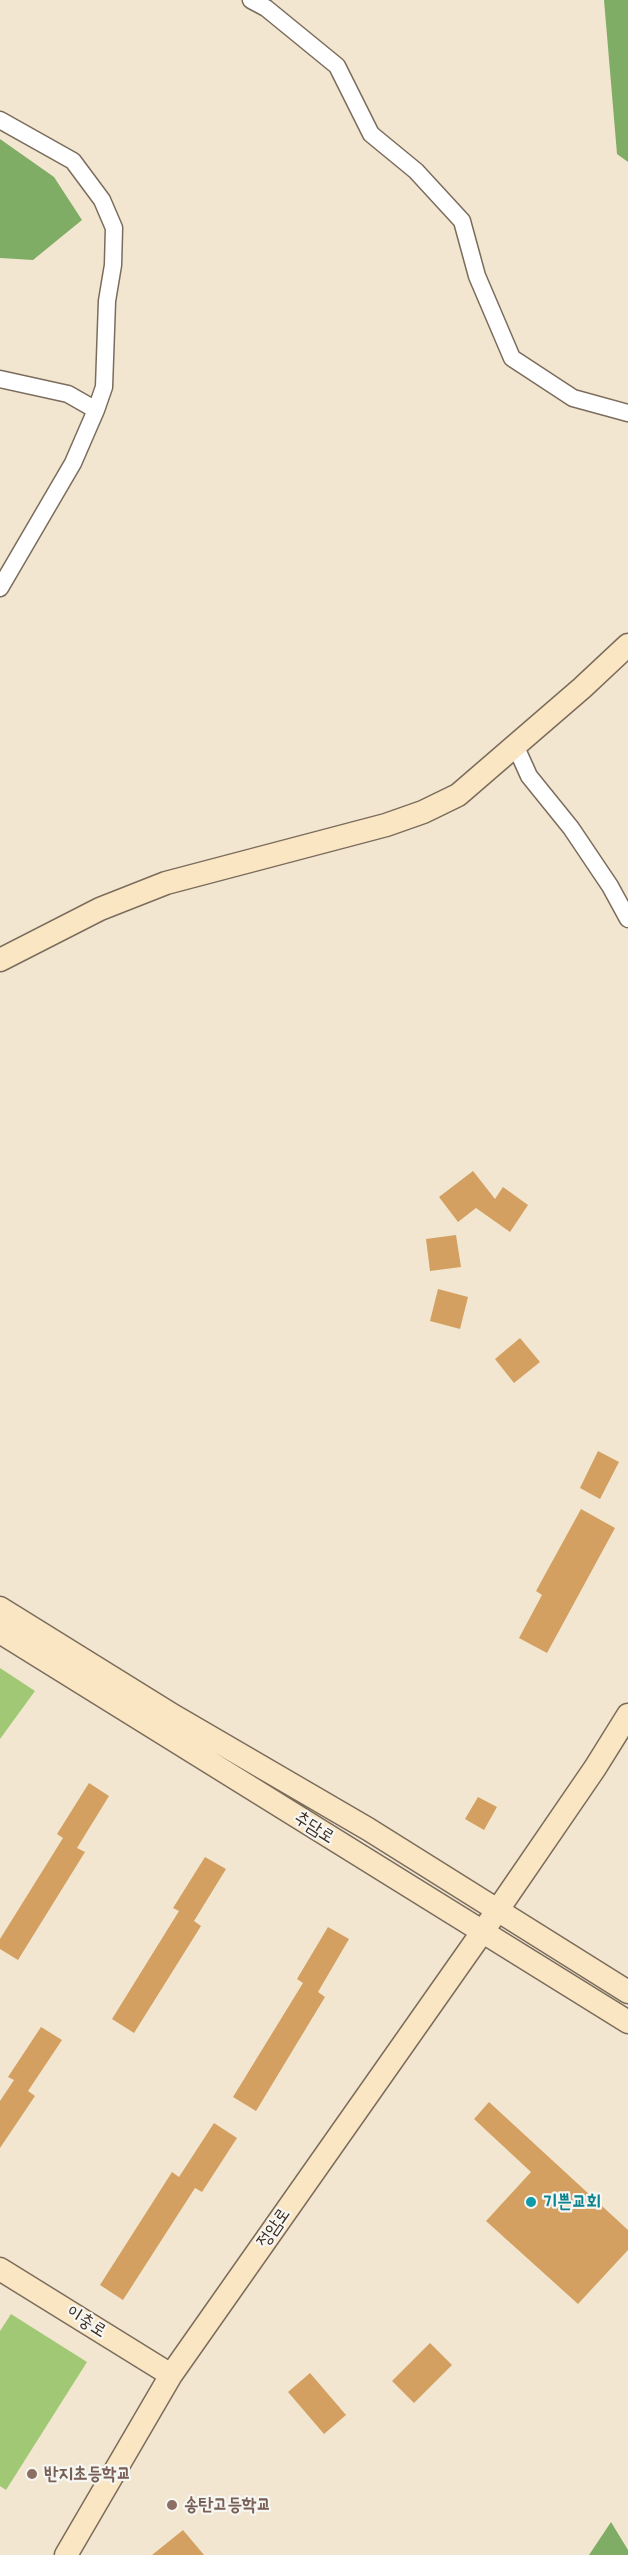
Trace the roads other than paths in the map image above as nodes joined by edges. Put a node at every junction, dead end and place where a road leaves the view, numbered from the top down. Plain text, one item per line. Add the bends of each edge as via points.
1 (251, 0) edge
2 (0, 120) edge
3 (0, 379) edge
4 (96, 410) junction
5 (628, 413) edge
6 (0, 588) edge
7 (628, 645) edge
8 (515, 745) junction
9 (628, 919) edge
10 (0, 960) edge
11 (0, 1608) edge
12 (0, 1632) edge
13 (628, 1715) edge
14 (497, 1911) junction
15 (482, 1932) junction
16 (628, 1992) edge
17 (628, 2022) edge
18 (0, 2269) edge
19 (171, 2375) junction
20 (66, 2555) edge

1 - 5 street via 337,66 371,134 416,171 462,221 477,276 512,358 573,398
2 - 4 street via 73,161 102,200 114,228 104,387
3 - 4 street via 68,394
4 - 6 street via 72,463
7 - 8 street
8 - 9 street via 530,776 571,828
8 - 10 street via 458,795 423,812 166,883 100,909
11 - 14 street, 추담로
12 - 15 street, 추담로
13 - 14 street
14 - 15 street, 정암로
14 - 16 street, 추담로
15 - 17 street, 추담로
15 - 19 street, 정암로
18 - 19 street, 이충로
19 - 20 street, 정암로

